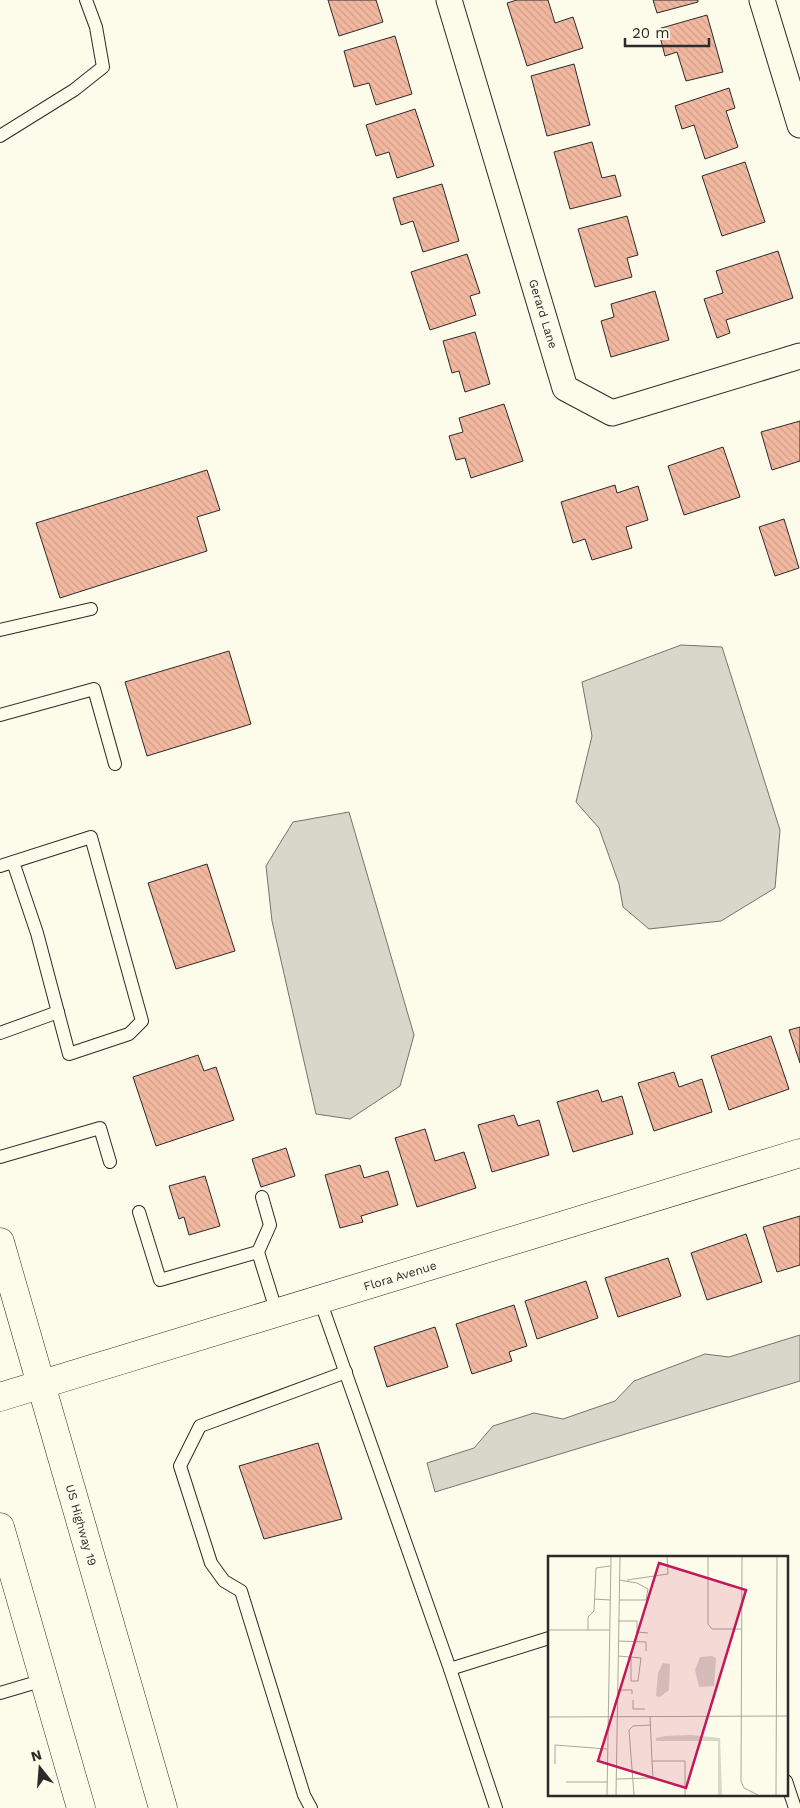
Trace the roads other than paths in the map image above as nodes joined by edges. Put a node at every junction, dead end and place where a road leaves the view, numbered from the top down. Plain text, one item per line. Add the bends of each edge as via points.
1 (86, 0) edge
2 (449, 0) edge
3 (762, 0) edge
4 (800, 125) edge
5 (0, 136) edge
6 (800, 356) edge
7 (90, 609) dead end
8 (0, 630) edge
9 (0, 715) edge
10 (115, 764) dead end
11 (13, 862) junction
12 (0, 866) edge
13 (58, 1012) junction
14 (0, 1032) edge
15 (800, 1153) edge
16 (0, 1157) edge
17 (110, 1162) dead end
18 (262, 1197) dead end
19 (139, 1212) dead end
20 (0, 1242) edge
21 (258, 1252) junction
22 (320, 1300) junction
23 (277, 1313) junction
24 (346, 1372) junction
25 (41, 1386) junction
26 (0, 1398) edge
27 (0, 1527) edge
28 (548, 1638) edge
29 (450, 1669) junction
30 (44, 1680) junction
31 (0, 1693) edge
32 (788, 1787) edge
33 (81, 1808) edge
34 (163, 1808) edge
35 (311, 1808) edge
36 (496, 1808) edge
37 (795, 1808) edge

1 - 5 lane via 96,27 103,68
2 - 6 street, Gerard Lane via 565,388 612,413
3 - 4 street
7 - 8 lane
9 - 10 lane via 94,689
11 - 12 lane
11 - 13 lane
11 - 13 lane via 91,837 142,1022 129,1034 69,1054
13 - 14 lane
15 - 22 main road, Flora Avenue
16 - 17 lane via 100,1128
18 - 21 lane via 270,1225
19 - 21 lane via 160,1280
20 - 25 main road, US Highway 19
21 - 23 lane
22 - 23 main road, Flora Avenue
22 - 24 lane
23 - 25 main road, Flora Avenue
24 - 29 lane
24 - 35 lane via 200,1426 180,1466 211,1563 224,1581 241,1591 304,1796
25 - 26 main road, Flora Avenue
25 - 34 main road, US Highway 19
27 - 30 main road
28 - 29 lane
29 - 36 lane
30 - 31 lane
30 - 33 main road
32 - 37 lane

